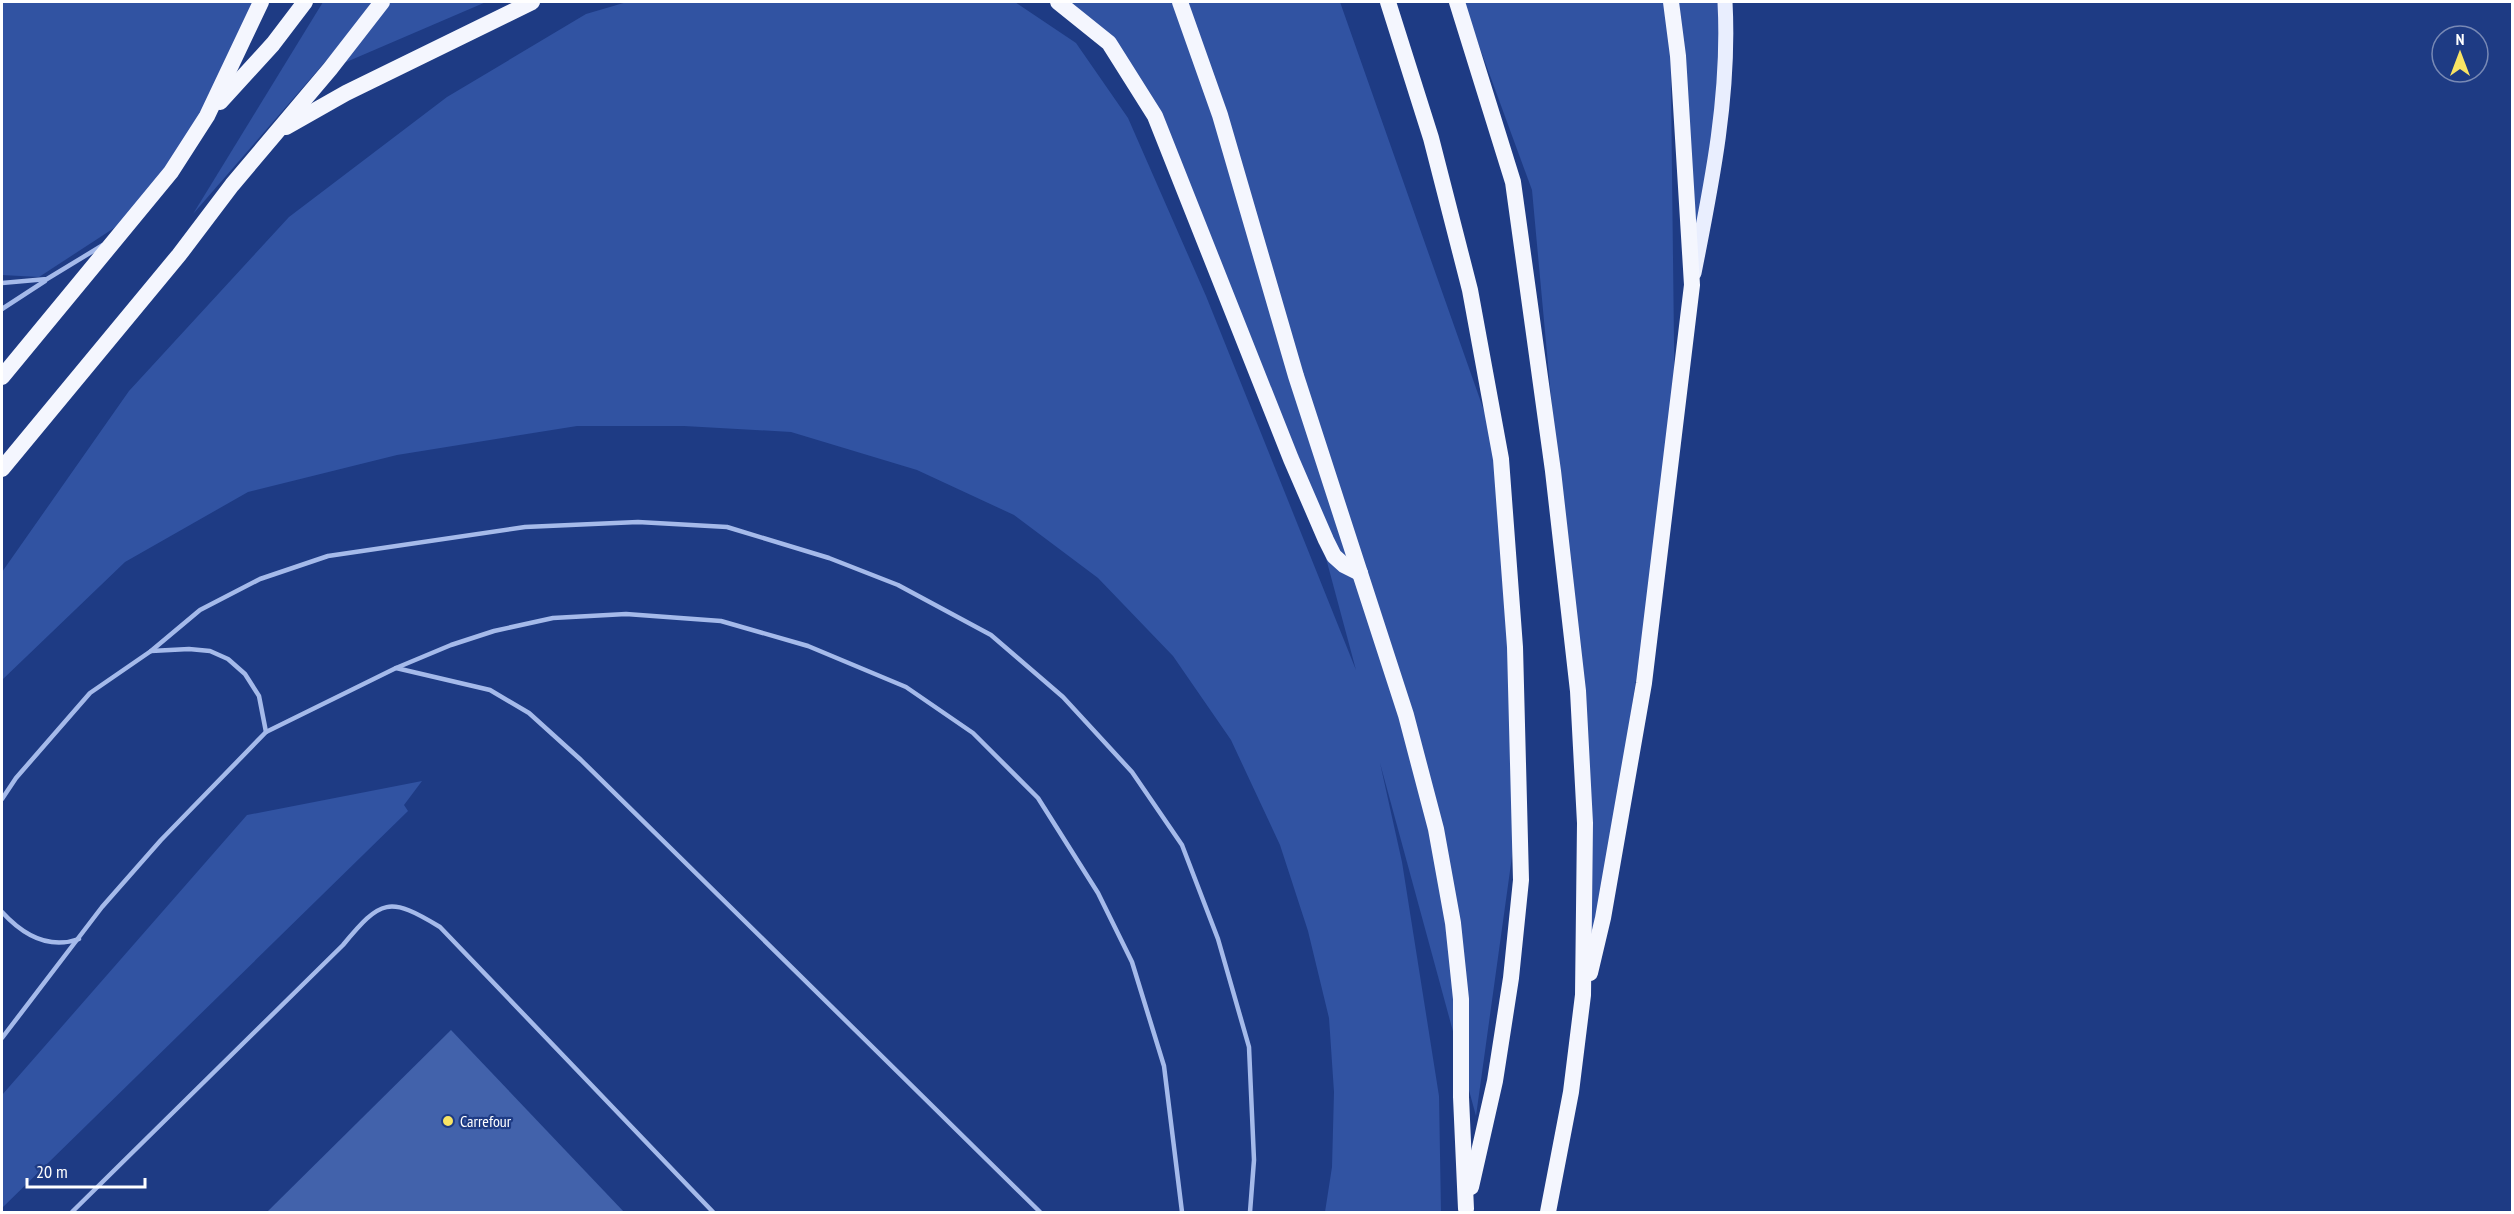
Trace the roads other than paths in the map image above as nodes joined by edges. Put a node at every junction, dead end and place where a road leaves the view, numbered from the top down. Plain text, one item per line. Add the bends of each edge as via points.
1 (261, 2) edge
2 (304, 2) edge
3 (382, 2) edge
4 (532, 2) edge
5 (1058, 2) edge
6 (1180, 2) edge
7 (1388, 2) edge
8 (1457, 2) edge
9 (1671, 2) edge
10 (1725, 2) edge
11 (207, 116) junction
12 (274, 133) junction
13 (114, 241) junction
14 (47, 279) junction
15 (2, 283) edge
16 (1692, 285) junction
17 (2, 309) edge
18 (2, 377) edge
19 (2, 469) edge
20 (1359, 573) junction
21 (151, 651) junction
22 (396, 668) junction
23 (266, 732) junction
24 (2, 799) edge
25 (2, 912) edge
26 (79, 939) junction
27 (1584, 995) junction
28 (2, 1038) edge
29 (1466, 1211) edge
30 (72, 1212) edge
31 (713, 1212) edge
32 (1040, 1212) edge
33 (1182, 1212) edge
34 (1250, 1212) edge
35 (1548, 1212) edge

1 - 11 highway
2 - 11 highway via 273,44
3 - 12 highway
4 - 12 highway via 346,93
5 - 20 highway via 1109,43 1155,116 1326,540 1339,561
6 - 20 highway via 1220,115 1296,376
7 - 29 highway via 1431,138 1470,290 1501,459 1515,646 1521,880 1496,1081
8 - 27 highway via 1513,182 1553,471 1578,691 1585,823
9 - 16 highway
10 - 16 main road via 1724,102
11 - 13 highway via 171,172
12 - 19 highway
13 - 14 lane
13 - 18 highway
14 - 15 lane
14 - 17 lane
16 - 27 highway via 1644,683 1603,918
20 - 29 highway via 1412,738 1436,829 1451,912 1461,999
21 - 23 lane via 210,651 228,659 245,674 259,696
21 - 24 lane via 90,693
21 - 34 lane via 200,610 260,579 328,556 525,527 638,522 727,527 830,558 898,585 991,635 1063,697 1132,772 1182,845 1218,939 1249,1047 1254,1160
22 - 23 lane
22 - 32 lane via 490,690 529,713
22 - 33 lane via 472,638 553,618 626,614 721,621 808,646 906,687 973,733 1038,798 1098,892 1132,962 1164,1066
23 - 26 lane via 161,840
25 - 26 lane via 33,938 65,944
26 - 28 lane
27 - 35 highway via 1571,1092
30 - 31 lane via 343,945 366,917 382,906 399,906 440,927

